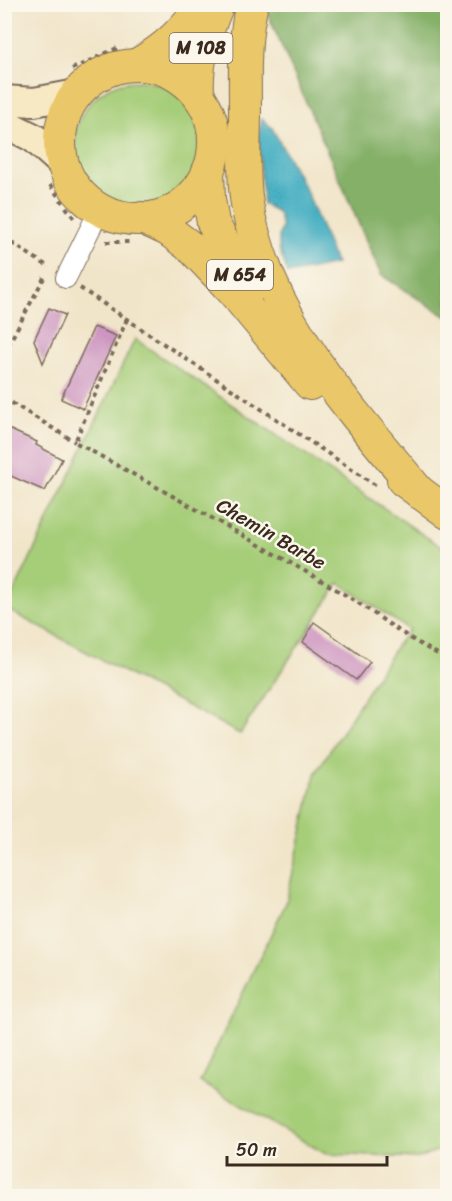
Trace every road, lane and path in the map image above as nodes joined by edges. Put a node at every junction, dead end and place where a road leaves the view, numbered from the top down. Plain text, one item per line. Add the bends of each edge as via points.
1 (203, 4) edge
2 (218, 4) edge
3 (252, 4) edge
4 (138, 64) junction
5 (77, 94) junction
6 (198, 94) junction
7 (4, 100) edge
8 (4, 123) edge
9 (64, 165) junction
10 (208, 171) junction
11 (100, 209) junction
12 (142, 218) junction
13 (4, 238) edge
14 (58, 273) junction
15 (127, 319) junction
16 (4, 353) edge
17 (298, 370) junction
18 (4, 398) edge
19 (75, 442) junction
20 (380, 488) dead end
21 (420, 493) junction
22 (447, 513) edge
23 (447, 659) edge

1 - 4 main road, M 108 via 173,40
2 - 6 main road, M 108 via 198,62
3 - 21 main road via 246,44 244,173 250,219 264,268 301,339 363,425
4 - 5 main road via 104,72
4 - 6 main road via 182,78
5 - 7 main road via 33,102
5 - 9 main road via 61,128
6 - 10 main road via 214,137
8 - 9 main road via 34,138
9 - 11 main road via 82,195
10 - 12 main road via 187,201 166,213
10 - 17 main road, M 654 via 213,223
11 - 12 main road via 120,217
11 - 14 street
12 - 17 main road, M 654 via 168,230 192,248
13 - 14 path
14 - 15 path
14 - 16 path
15 - 19 path
15 - 20 path
17 - 21 main road, M 654 via 370,452
18 - 19 path, Chemin Barbe
19 - 23 path, Chemin Barbe via 271,551
21 - 22 main road, M 654

